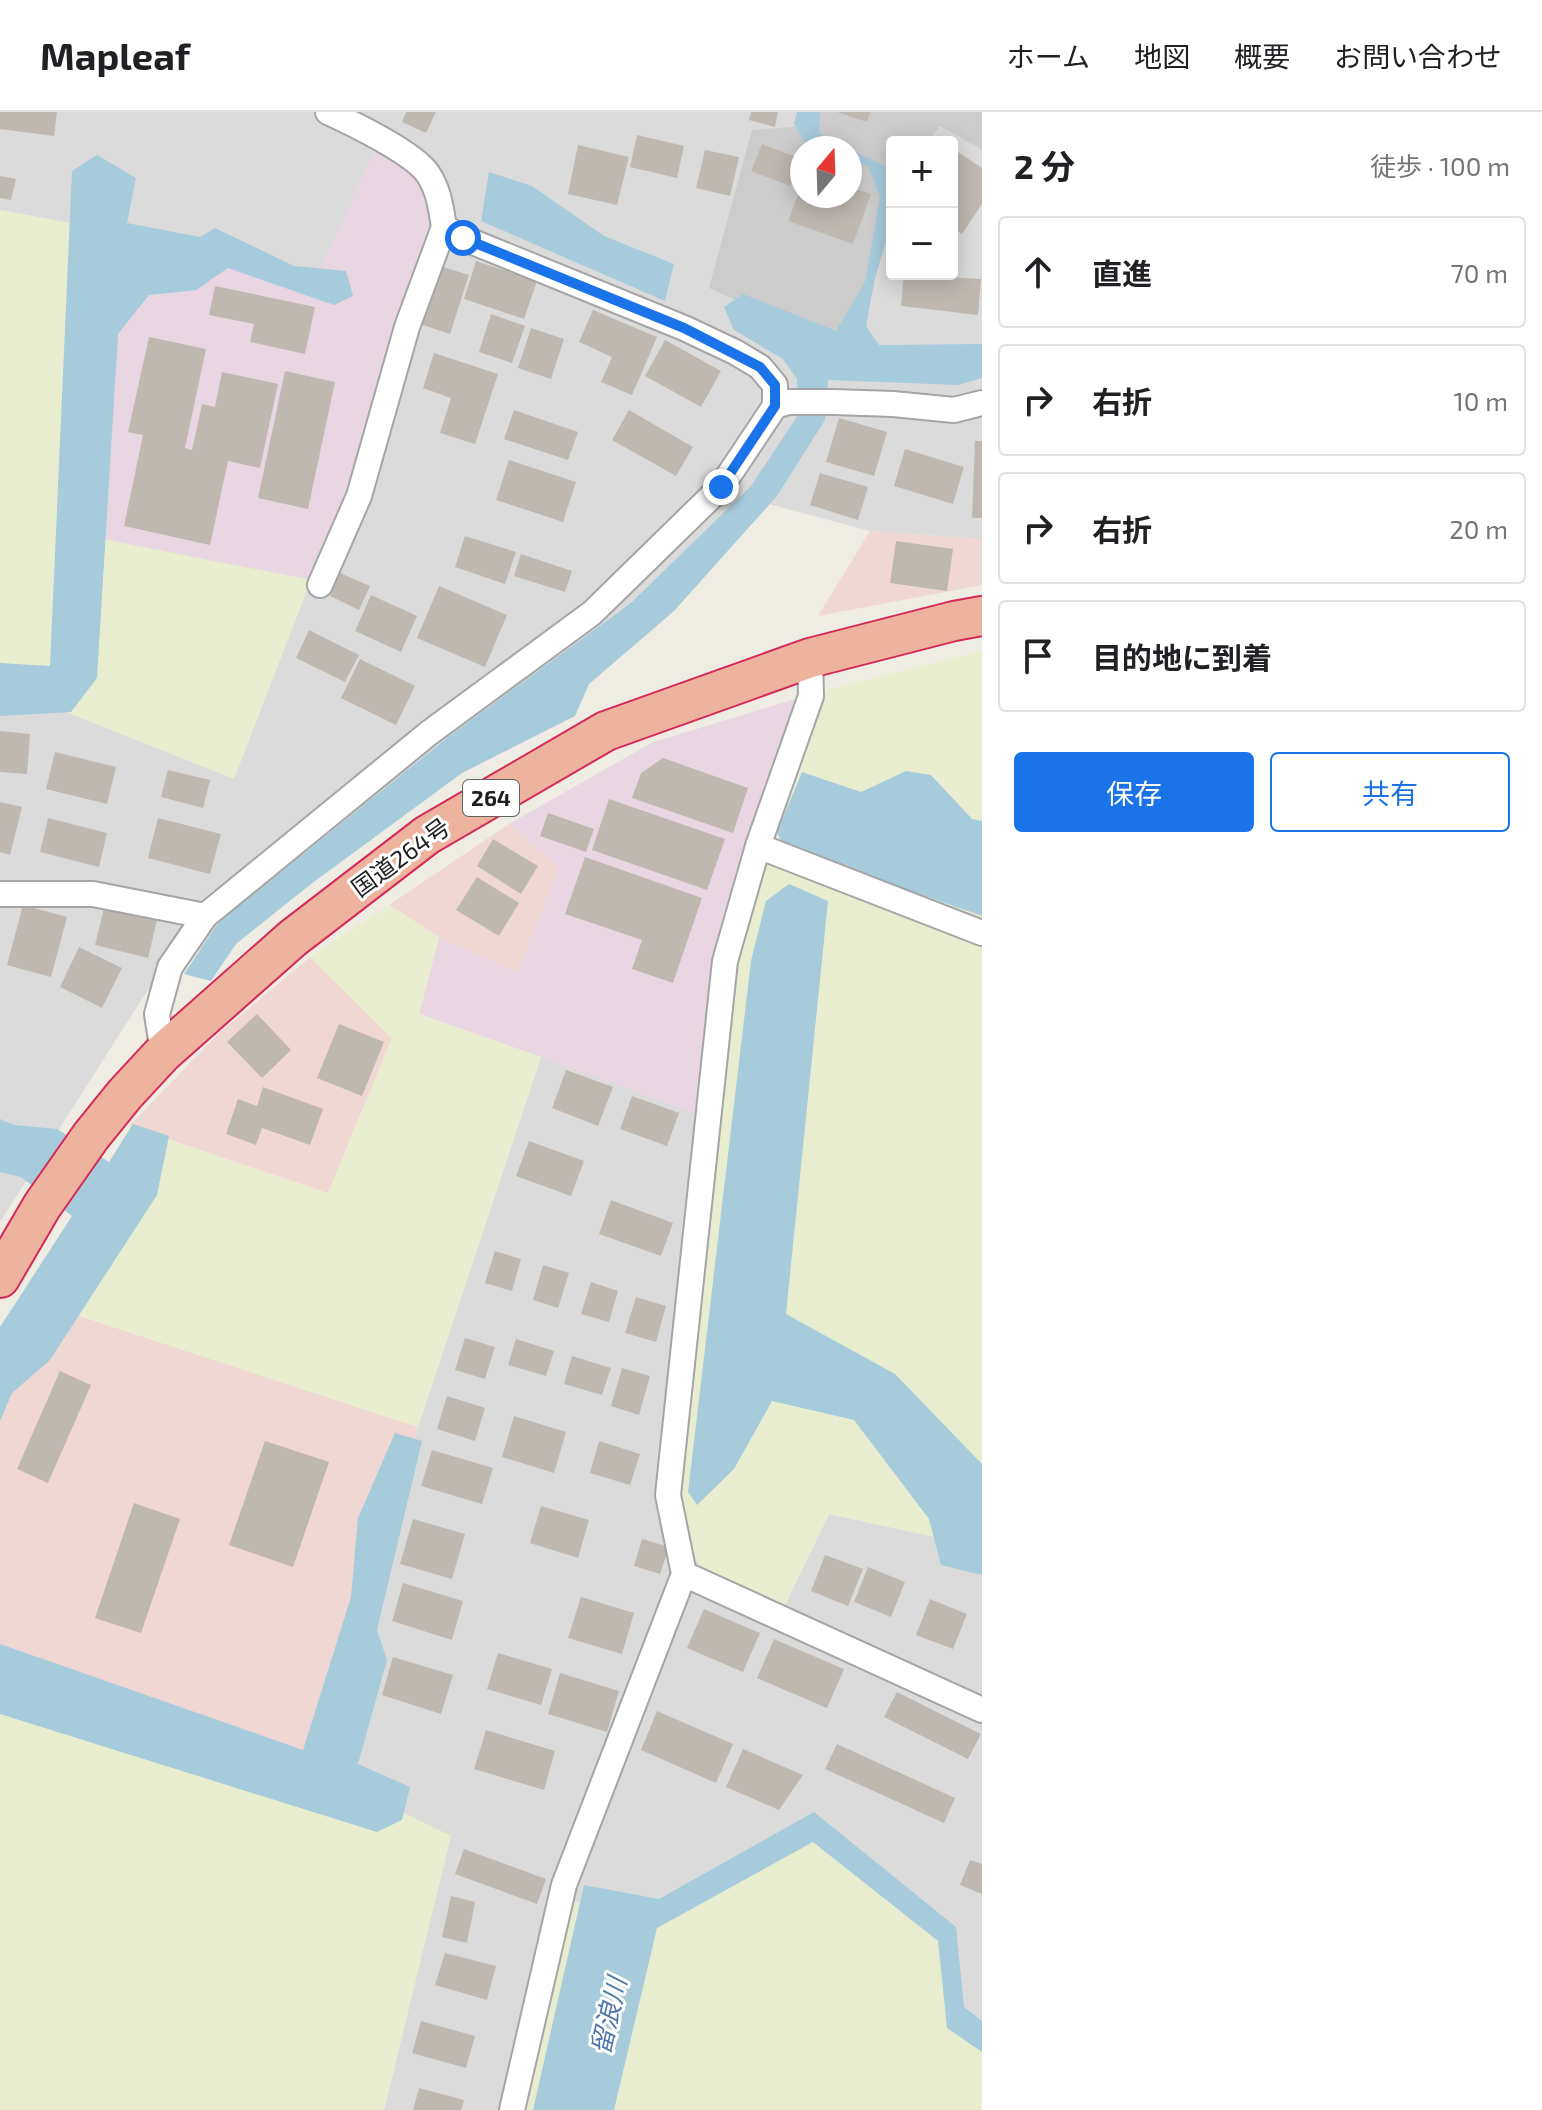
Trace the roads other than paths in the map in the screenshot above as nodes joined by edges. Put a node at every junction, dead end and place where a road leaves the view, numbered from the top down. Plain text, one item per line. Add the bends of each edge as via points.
1 (328, 112) edge
2 (444, 227) junction
3 (982, 403) edge
4 (782, 404) junction
5 (320, 585) dead end
6 (982, 616) edge
7 (810, 658) junction
8 (758, 846) junction
9 (0, 894) edge
10 (205, 916) junction
11 (982, 933) edge
12 (163, 1053) junction
13 (0, 1278) edge
14 (684, 1574) junction
15 (982, 1710) edge
16 (512, 2110) edge

1 - 2 street via 393,146 428,172
2 - 4 street via 735,352 760,367
2 - 5 street via 407,327 359,496
3 - 4 street via 954,410
4 - 10 street via 721,487 592,613 429,733
6 - 7 highway, 国道264号 / 264
7 - 8 street via 811,696
7 - 12 highway, 国道264号 / 264 via 606,731 427,835 293,938
8 - 11 street
8 - 14 street via 725,961 668,1495
9 - 10 street via 93,894
10 - 12 street via 170,967 157,1014
12 - 13 highway, 国道264号 / 264 via 91,1136
14 - 15 street
14 - 16 street via 564,1885

